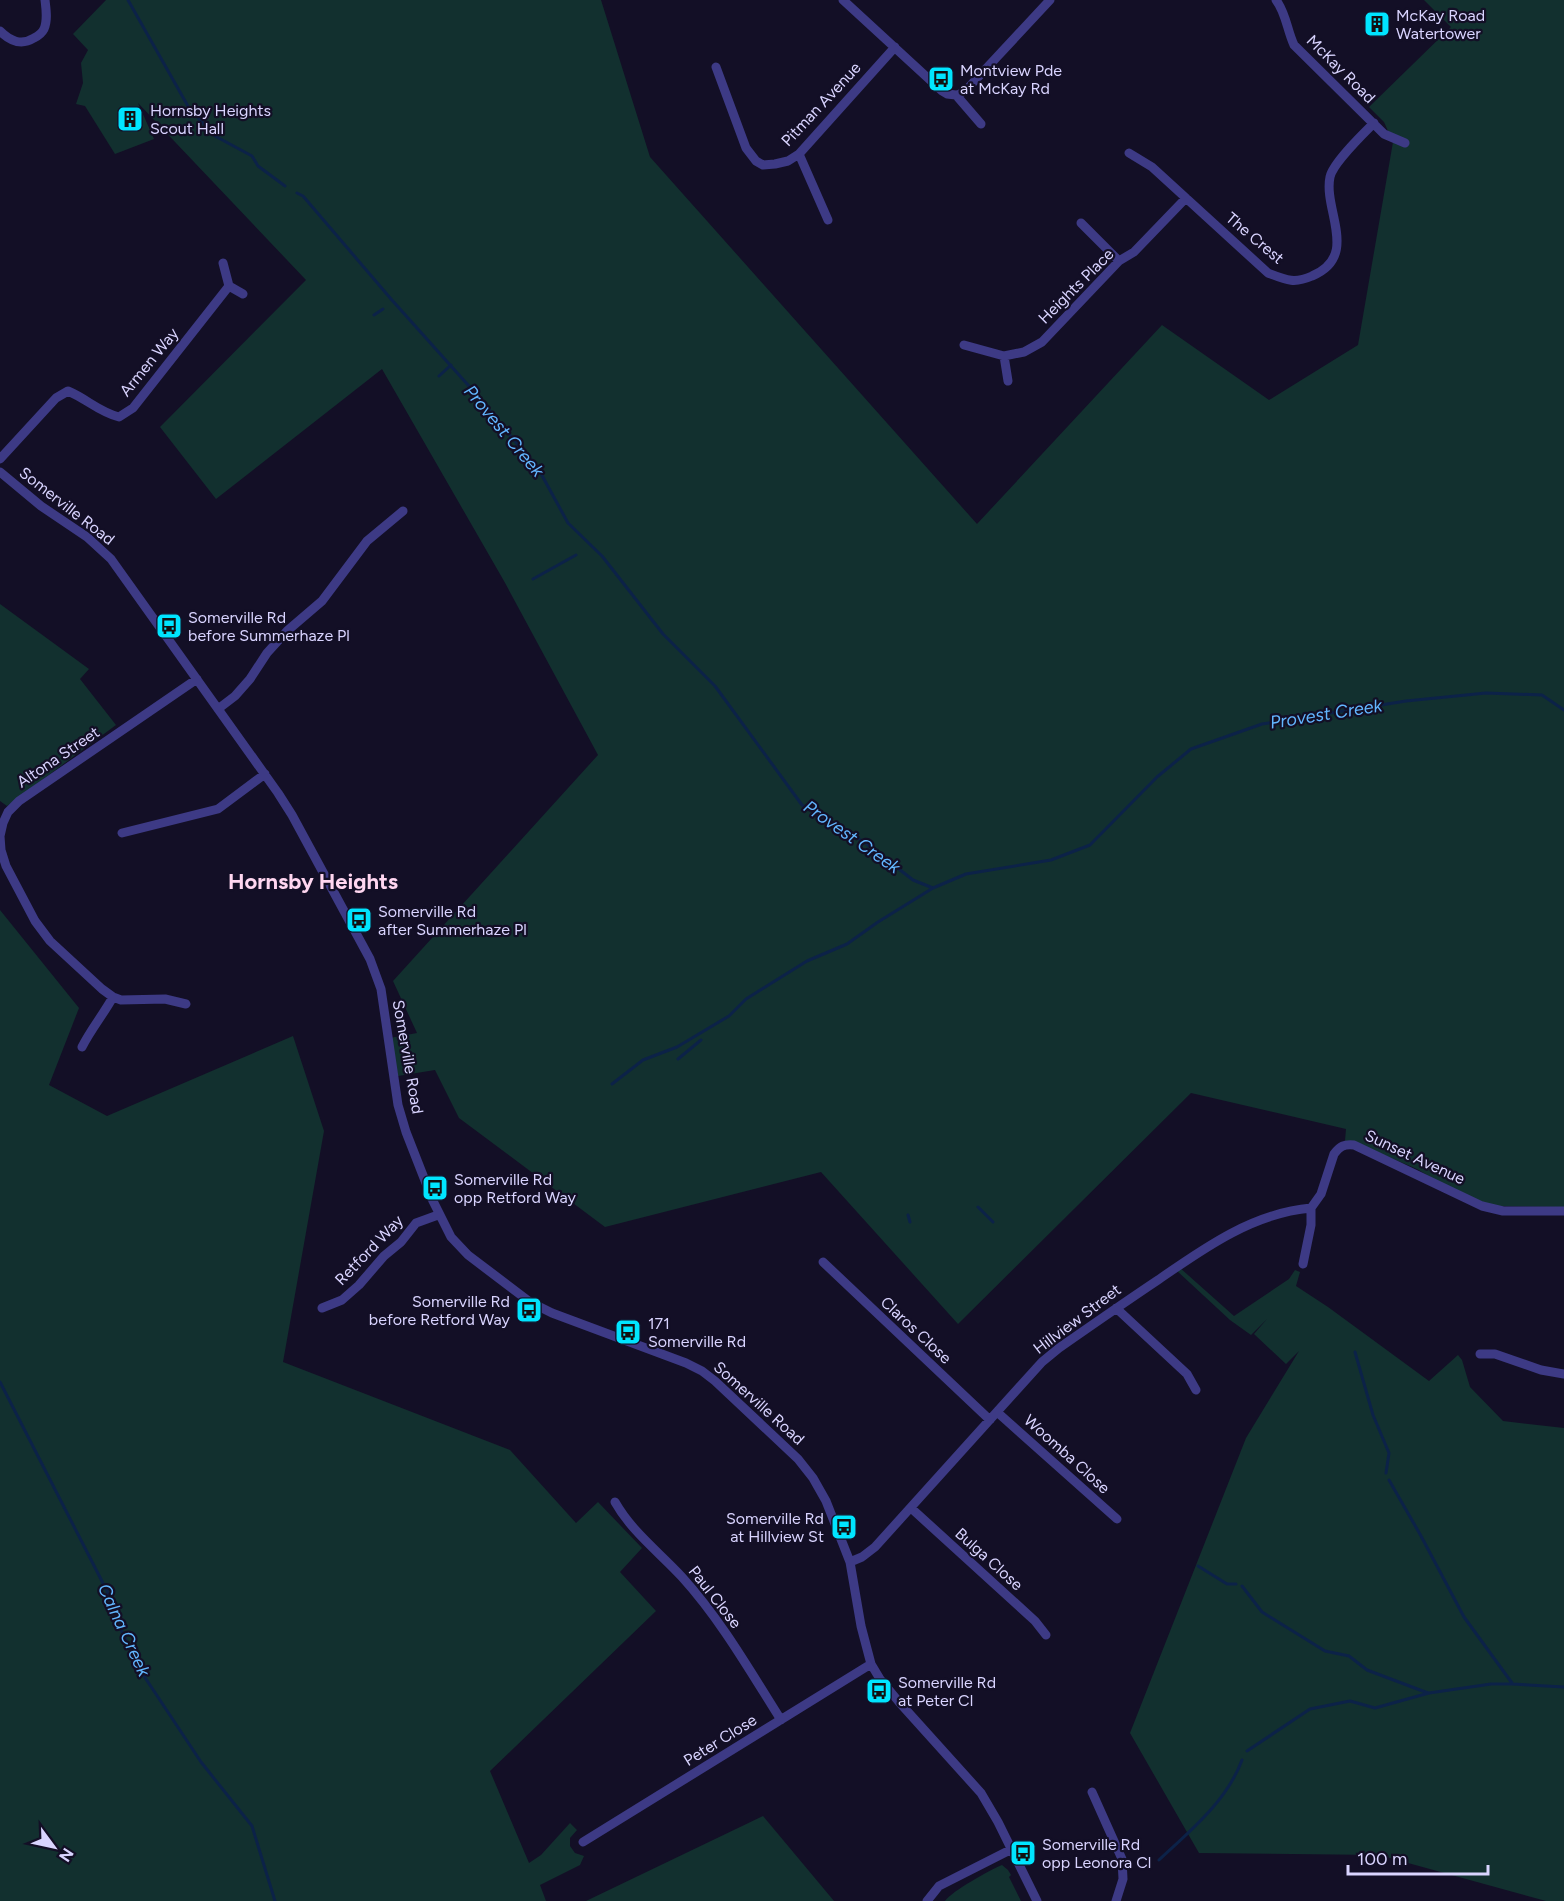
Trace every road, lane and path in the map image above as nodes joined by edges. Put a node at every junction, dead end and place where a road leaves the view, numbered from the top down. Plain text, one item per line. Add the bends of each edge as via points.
1 (45, 0) edge
2 (843, 0) edge
3 (1050, 0) edge
4 (1276, 0) edge
5 (0, 32) edge
6 (895, 47) junction
7 (716, 67) dead end
8 (956, 95) junction
9 (1374, 123) junction
10 (981, 124) dead end
11 (1405, 143) dead end
12 (1129, 153) dead end
13 (799, 154) junction
14 (1186, 198) junction
15 (828, 220) dead end
16 (1081, 224) dead end
17 (1119, 261) junction
18 (223, 263) dead end
19 (229, 286) junction
20 (243, 294) dead end
21 (964, 345) dead end
22 (1004, 356) junction
23 (1008, 381) dead end
24 (0, 459) edge
25 (0, 472) edge
26 (403, 512) dead end
27 (197, 680) junction
28 (218, 709) junction
29 (265, 774) junction
30 (122, 833) dead end
31 (112, 997) junction
32 (186, 1004) dead end
33 (82, 1047) dead end
34 (1311, 1208) junction
35 (1564, 1211) edge
36 (438, 1215) junction
37 (823, 1262) dead end
38 (1303, 1264) dead end
39 (322, 1308) dead end
40 (1116, 1308) junction
41 (1480, 1354) dead end
42 (1564, 1374) edge
43 (1196, 1390) dead end
44 (998, 1412) junction
45 (990, 1420) junction
46 (615, 1502) dead end
47 (911, 1508) junction
48 (1117, 1519) dead end
49 (850, 1562) junction
50 (1046, 1635) dead end
51 (872, 1664) junction
52 (781, 1720) junction
53 (1092, 1792) dead end
54 (584, 1842) dead end
55 (1012, 1849) junction
56 (927, 1901) edge
57 (1037, 1901) edge
58 (1116, 1901) edge

1 - 5 street via 46,22 38,36 21,43
2 - 6 street
3 - 8 street via 968,88
4 - 9 street, McKay Road via 1294,45
6 - 8 street via 942,91
6 - 13 street, Pitman Avenue
7 - 13 street, Pitman Avenue via 746,148 756,161 775,164
8 - 10 street
9 - 11 street, McKay Road via 1384,134
9 - 14 street, The Crest via 1330,175 1338,237 1332,261 1318,274 1300,281 1268,273
12 - 14 street, The Crest via 1152,166
13 - 15 street
14 - 17 street, Heights Place via 1134,252
16 - 17 street
17 - 22 street, Heights Place via 1042,342 1024,352
18 - 19 street
19 - 20 street
19 - 24 street, Armen Way via 134,408 119,417 105,414 68,391 56,398
21 - 22 street
22 - 23 street
25 - 27 street, Somerville Road via 104,552
26 - 28 street via 367,541 322,601 287,631 243,687
27 - 28 street, Somerville Road
27 - 31 street, Altona Street via 19,801 3,823 0,850 35,921 50,941
28 - 29 street, Somerville Road
29 - 30 street via 218,808
29 - 36 street, Somerville Road via 292,815 376,974 398,1105
31 - 32 street via 165,999
31 - 33 street
34 - 35 street, Sunset Avenue via 1321,1194 1334,1154 1345,1144 1482,1206 1503,1211
34 - 38 street, Sunset Avenue
34 - 40 street, Hillview Street via 1238,1228
36 - 39 street, Retford Way via 416,1223 359,1285 342,1300
36 - 49 street, Somerville Road via 462,1249 530,1302 686,1363 715,1381 808,1470 826,1501
37 - 45 street, Claros Close
40 - 43 street via 1187,1374
40 - 44 street, Hillview Street via 1042,1362
41 - 42 street via 1495,1354
44 - 45 street, Hillview Street
44 - 48 street, Woomba Close
45 - 47 street, Hillview Street
46 - 52 street, Paul Close via 625,1520 682,1577 719,1623
47 - 49 street, Hillview Street via 875,1546
47 - 50 street, Bulga Close
49 - 51 street, Somerville Road
51 - 52 street, Peter Close
51 - 55 street, Somerville Road via 898,1702 981,1793
52 - 54 street, Peter Close
53 - 58 street via 1122,1859
55 - 56 street via 939,1886
55 - 57 street, Somerville Road

